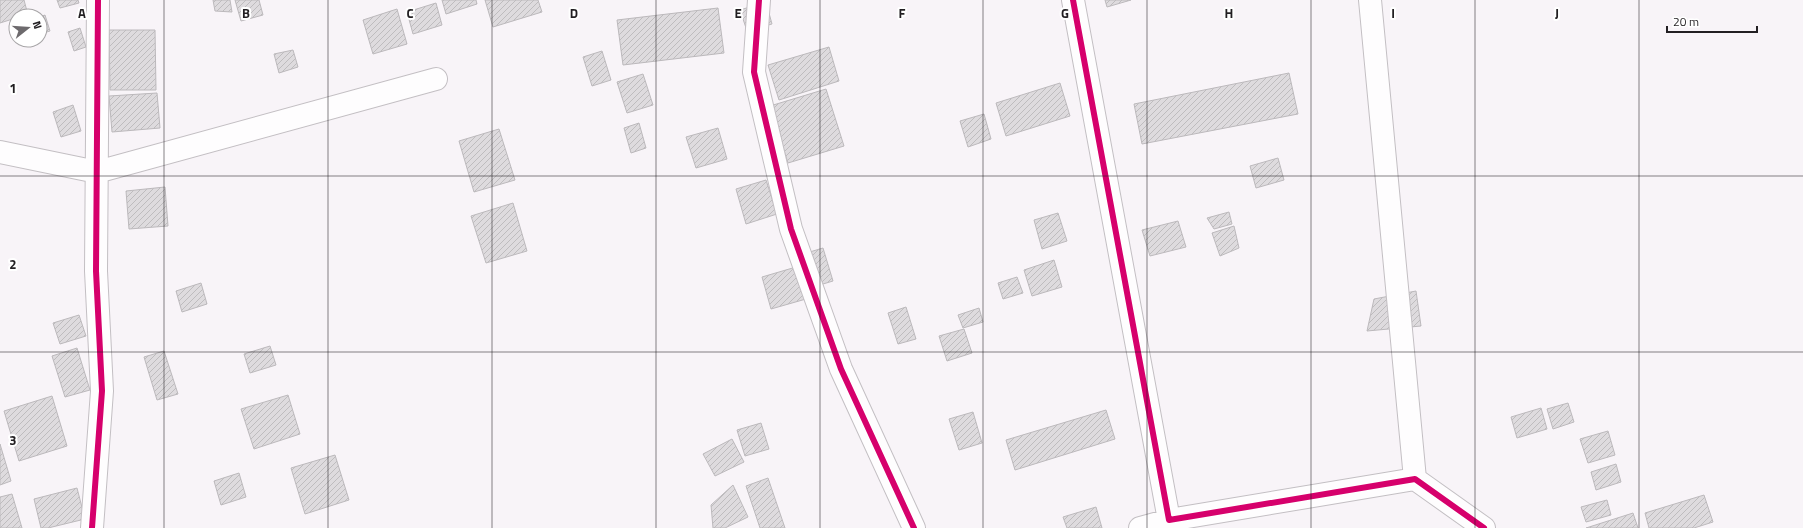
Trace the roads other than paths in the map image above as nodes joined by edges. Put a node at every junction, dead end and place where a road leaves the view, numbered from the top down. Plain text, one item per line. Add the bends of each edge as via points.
1 (98, 0) edge
2 (759, 0) edge
3 (1073, 0) edge
4 (1370, 0) edge
5 (436, 79) dead end
6 (0, 152) edge
7 (97, 172) junction
8 (1414, 479) junction
9 (1170, 520) junction
10 (92, 528) edge
11 (914, 528) edge
12 (1140, 528) edge
13 (1484, 528) edge

1 - 7 street
2 - 11 street via 754,72 791,229 841,369
3 - 9 street
4 - 8 street
5 - 7 street
6 - 7 street
7 - 10 street via 96,271 102,391
8 - 9 street
8 - 13 street
9 - 12 street

